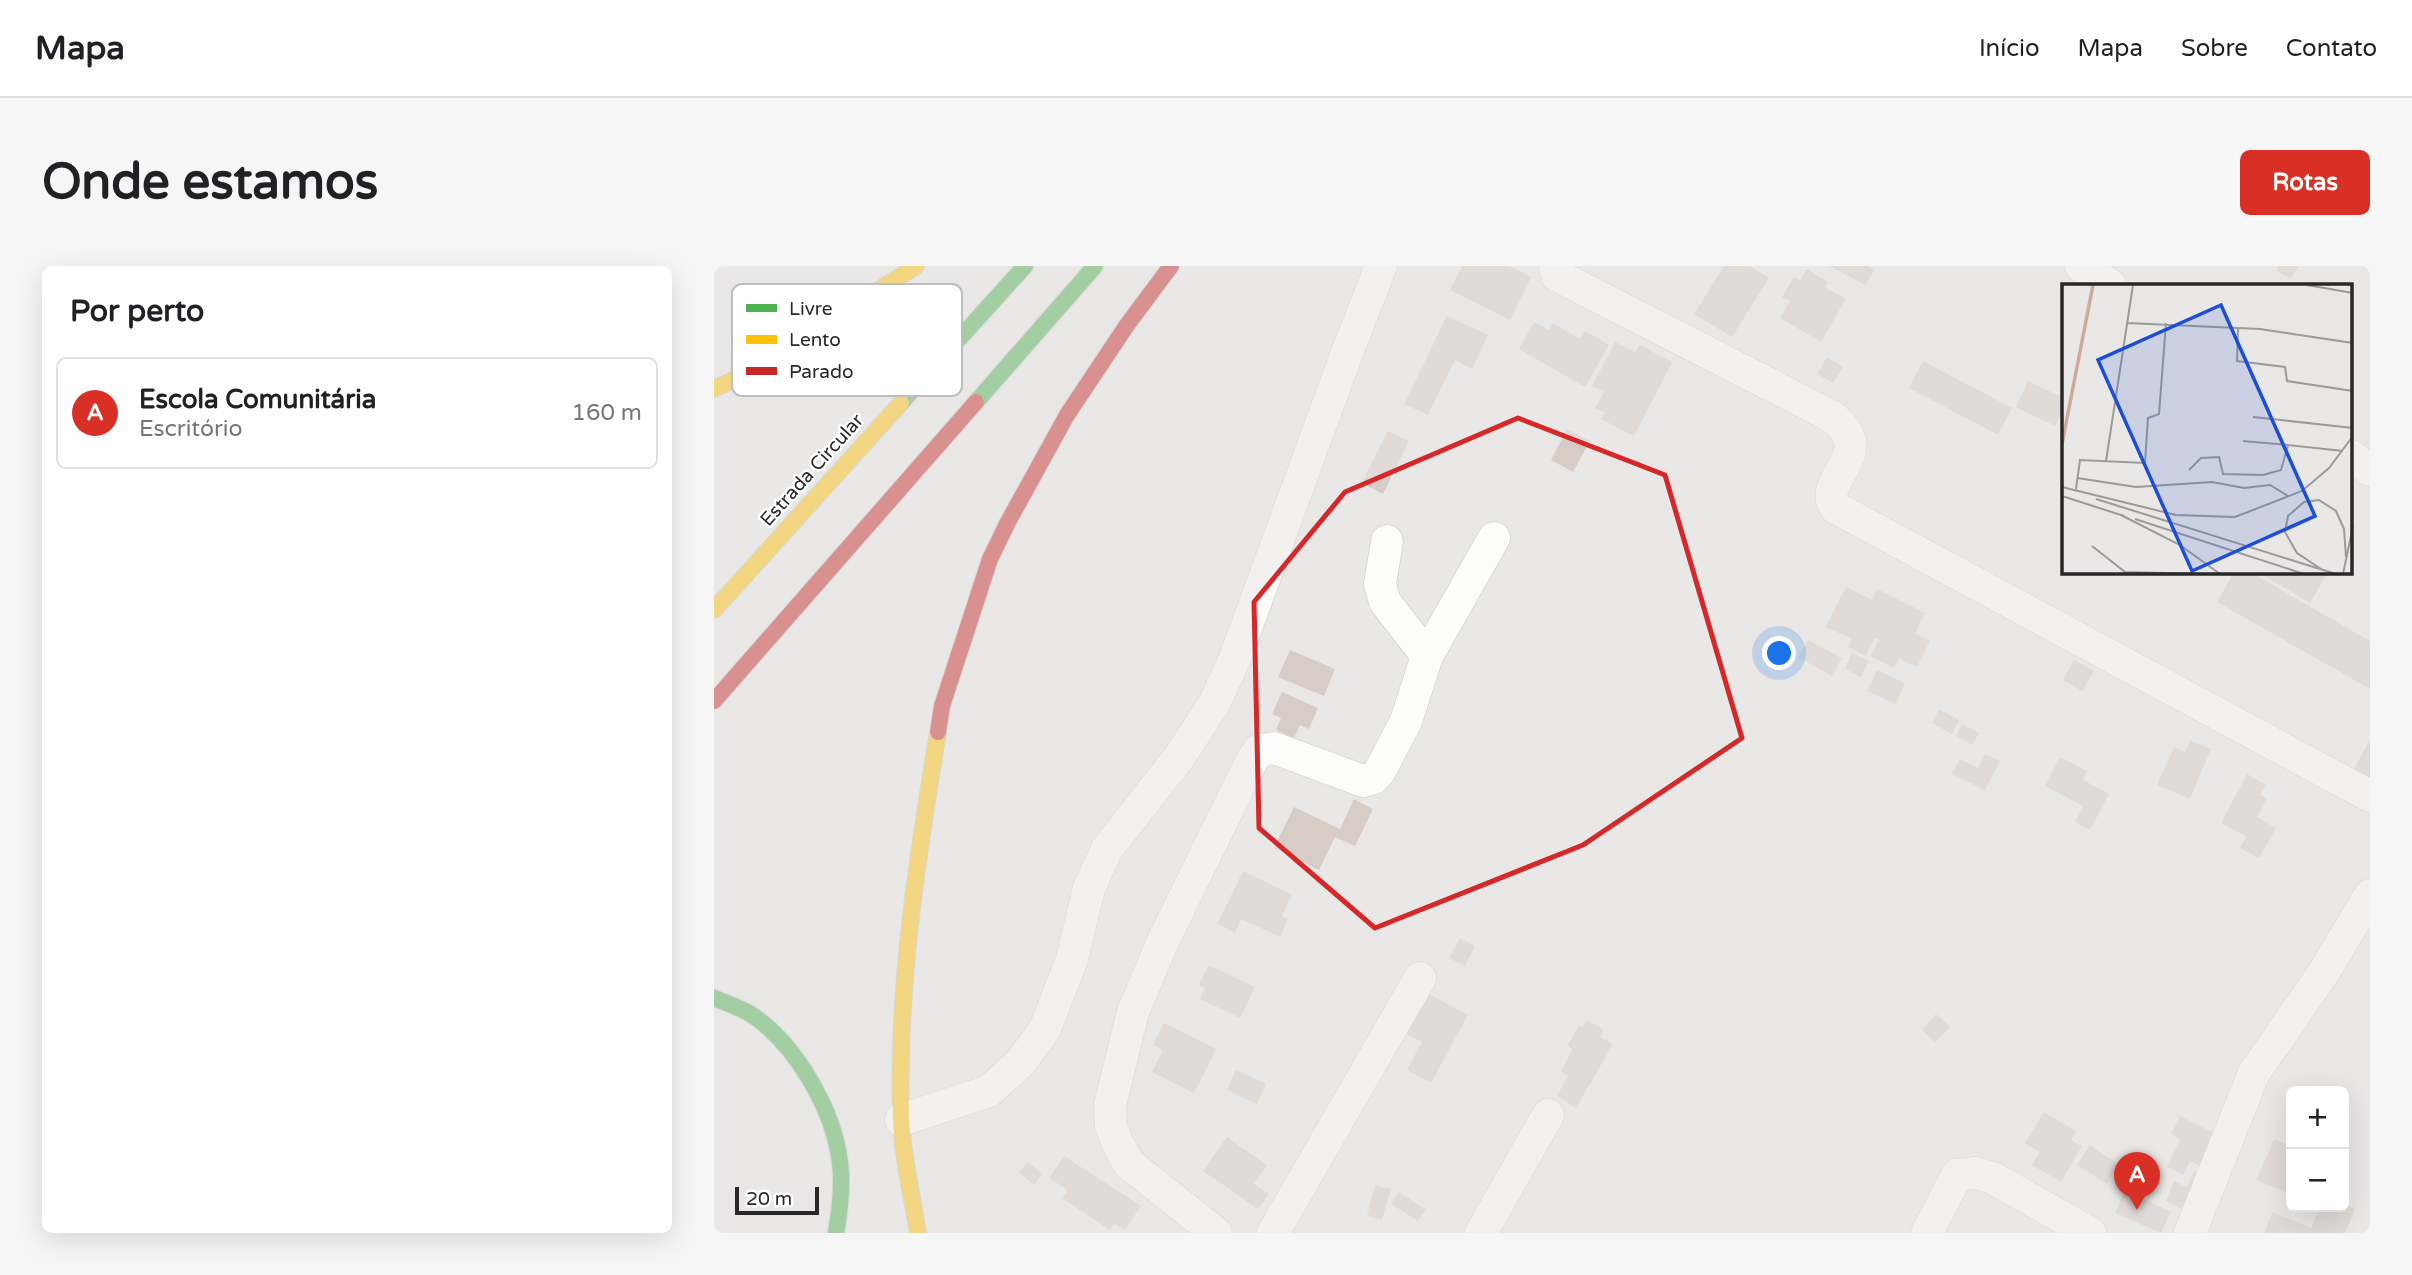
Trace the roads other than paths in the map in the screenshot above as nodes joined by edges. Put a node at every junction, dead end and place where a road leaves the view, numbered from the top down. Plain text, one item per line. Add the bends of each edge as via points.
1 (916, 266) edge
2 (1026, 266) edge
3 (1095, 266) edge
4 (1171, 266) edge
5 (1381, 266) edge
6 (1555, 266) edge
7 (2081, 266) edge
8 (888, 284) edge
9 (2108, 284) edge
10 (962, 337) edge
11 (732, 380) edge
12 (714, 389) edge
13 (908, 396) edge
14 (2352, 457) edge
15 (2370, 470) edge
16 (1494, 538) dead end
17 (1387, 541) dead end
18 (714, 610) edge
19 (1427, 656) junction
20 (714, 701) edge
21 (2370, 796) edge
22 (2370, 895) edge
23 (1420, 978) dead end
24 (714, 998) edge
25 (1548, 1115) dead end
26 (901, 1120) junction
27 (836, 1233) edge
28 (918, 1233) edge
29 (1216, 1233) edge
30 (1273, 1233) edge
31 (1481, 1233) edge
32 (1927, 1233) edge
33 (2090, 1233) edge
34 (2190, 1233) edge

1 - 8 main road
2 - 10 main road, Estrada Circular
3 - 20 main road
4 - 26 main road via 1067,415 1008,522 990,559 942,706 914,879 903,985
5 - 26 street via 1235,658 1180,757 1107,849 1089,888 1072,958 1045,1029 1020,1063 989,1091
6 - 21 street via 1564,279 1843,426 1851,439 1850,453 1831,494 1836,508
7 - 9 street
11 - 12 main road
13 - 18 main road, Estrada Circular
14 - 15 street
16 - 19 street
17 - 19 street via 1380,584 1385,602
19 - 29 street via 1406,721 1374,778 1363,781 1274,748 1259,750 1163,941 1133,1012 1110,1105 1117,1142 1129,1164
22 - 34 street via 2324,972 2254,1073
23 - 30 street
24 - 27 main road via 752,1014 792,1054 824,1105 839,1153 841,1202
25 - 31 street
26 - 28 main road
32 - 33 street via 1957,1175 1976,1173

